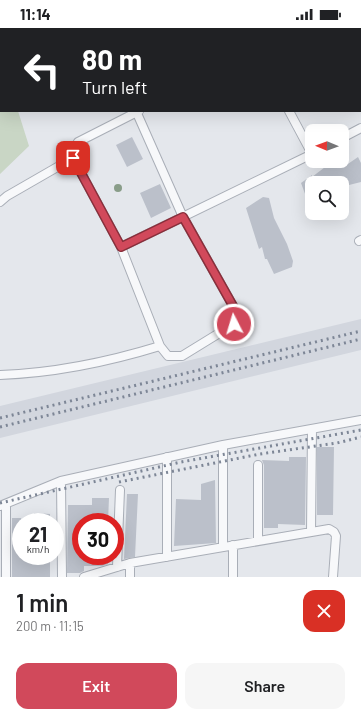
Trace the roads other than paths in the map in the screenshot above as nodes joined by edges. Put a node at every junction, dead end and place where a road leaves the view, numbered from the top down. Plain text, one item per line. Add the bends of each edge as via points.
1 (137, 112) edge
2 (290, 112) edge
3 (361, 128) edge
4 (349, 134) edge
5 (305, 141) edge
6 (305, 157) edge
7 (73, 158) junction
8 (0, 202) edge
9 (183, 217) junction
10 (121, 247) junction
11 (160, 346) junction
12 (0, 375) edge
13 (361, 420) edge
14 (312, 429) junction
15 (223, 445) junction
16 (166, 457) junction
17 (258, 465) dead end
18 (61, 481) junction
19 (120, 490) dead end
20 (3, 505) edge
21 (312, 532) junction
22 (258, 541) junction
23 (233, 545) junction
24 (223, 547) junction
25 (167, 557) junction
26 (130, 563) junction
27 (117, 567) junction
28 (6, 577) edge
29 (62, 577) edge
30 (84, 577) edge
31 (130, 577) edge
32 (233, 577) edge
33 (333, 577) edge

1 - 7 street via 78,142
1 - 9 street
2 - 5 street
3 - 4 street
6 - 9 street
7 - 8 street
7 - 10 street
9 - 10 street
9 - 11 street via 237,313 234,324 182,356 168,356
10 - 11 street
11 - 12 street via 81,366
13 - 14 street
14 - 15 street
14 - 21 street
15 - 16 street
15 - 24 street
16 - 18 street
16 - 25 street
17 - 22 street
18 - 20 street
18 - 29 street
19 - 27 street
20 - 28 street
21 - 22 street
21 - 33 street via 329,529 336,536
22 - 23 street
23 - 24 street
23 - 32 street
24 - 25 street
25 - 26 street
26 - 27 street
26 - 31 street
27 - 30 street

